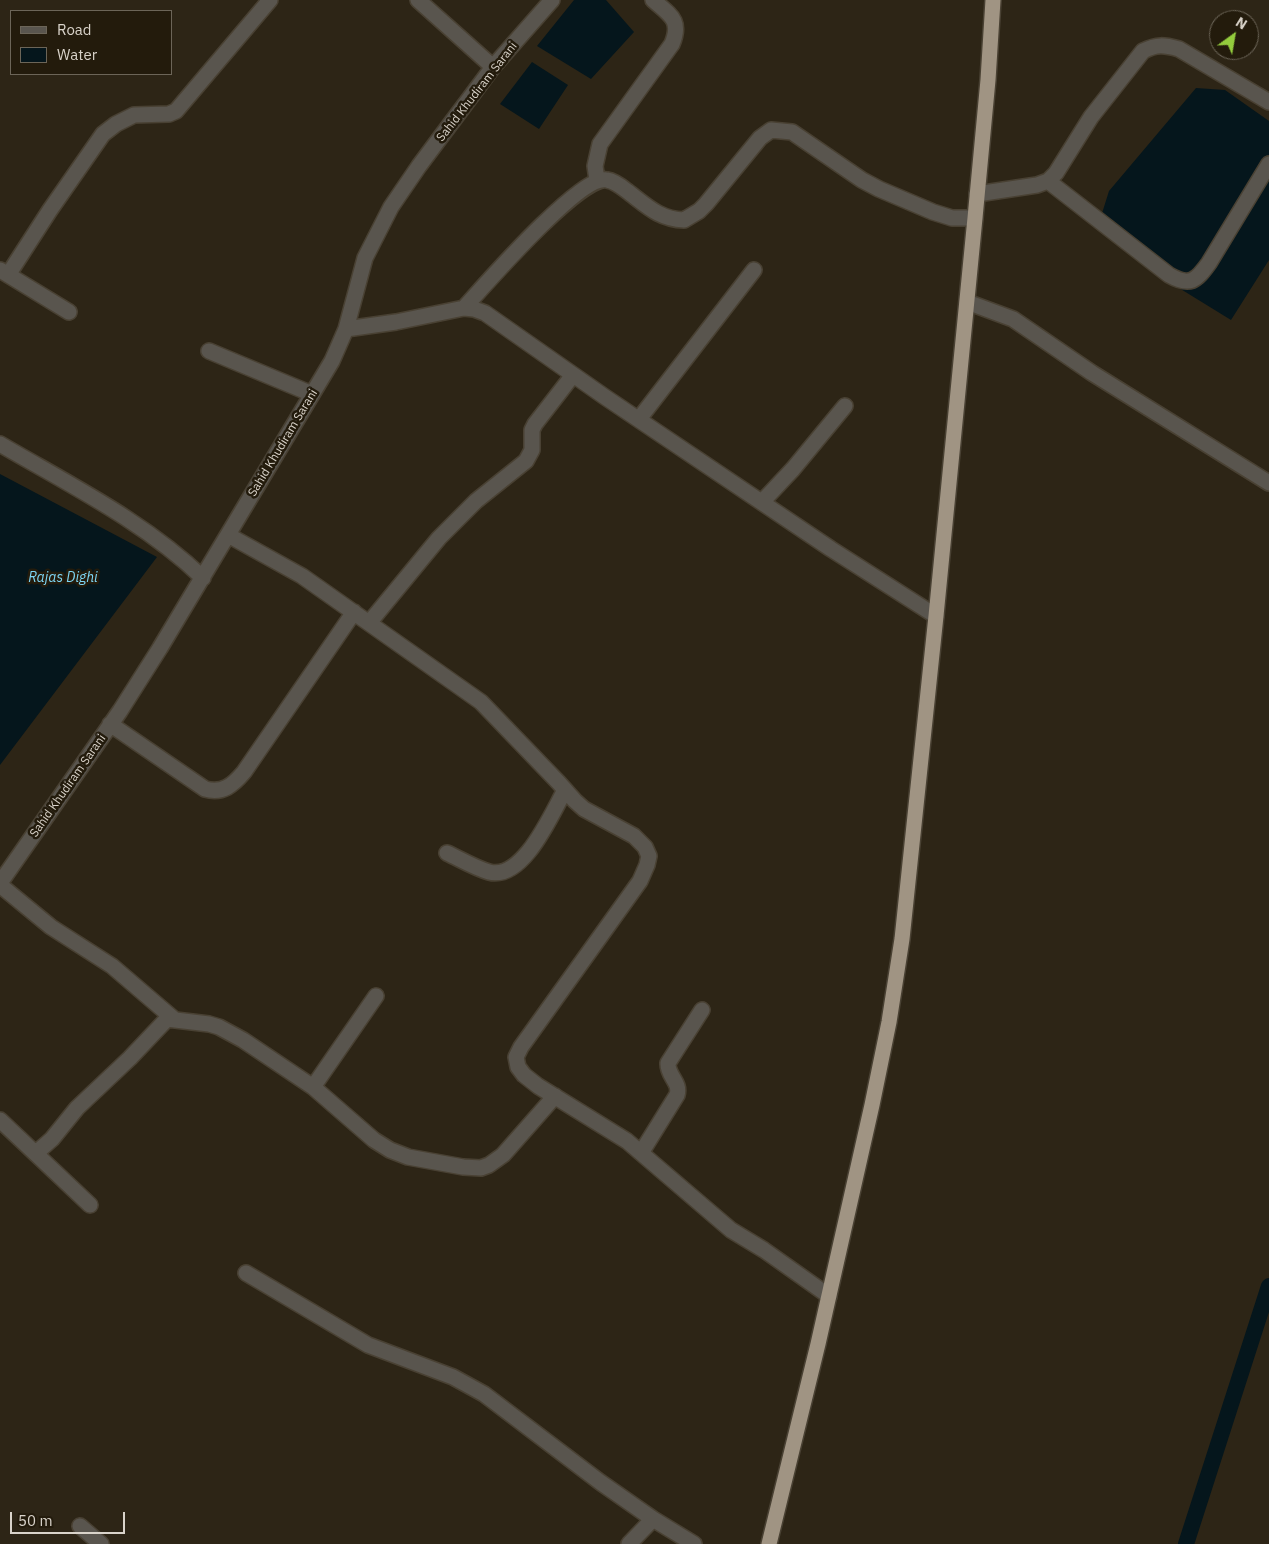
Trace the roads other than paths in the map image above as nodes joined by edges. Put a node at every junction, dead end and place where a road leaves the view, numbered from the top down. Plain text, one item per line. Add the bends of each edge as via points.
1 (270, 0) edge
2 (418, 0) edge
3 (552, 0) edge
4 (653, 0) edge
5 (993, 0) edge
6 (493, 67) junction
7 (1269, 102) edge
8 (1269, 164) edge
9 (597, 180) junction
10 (1048, 181) junction
11 (978, 194) junction
12 (975, 218) junction
13 (754, 270) dead end
14 (4, 272) edge
15 (966, 302) junction
16 (464, 308) junction
17 (69, 312) dead end
18 (346, 329) junction
19 (209, 351) dead end
20 (573, 375) junction
21 (312, 394) junction
22 (845, 406) dead end
23 (639, 419) junction
24 (0, 444) edge
25 (1269, 483) edge
26 (762, 502) junction
27 (228, 535) junction
28 (203, 578) junction
29 (354, 612) junction
30 (936, 616) junction
31 (369, 624) junction
32 (110, 724) junction
33 (565, 790) junction
34 (446, 853) dead end
35 (0, 884) edge
36 (376, 996) dead end
37 (702, 1010) dead end
38 (174, 1020) junction
39 (313, 1088) junction
40 (555, 1096) junction
41 (0, 1120) edge
42 (36, 1152) junction
43 (641, 1154) junction
44 (90, 1204) dead end
45 (246, 1273) dead end
46 (829, 1296) junction
47 (653, 1519) junction
48 (80, 1526) dead end
49 (101, 1544) edge
50 (629, 1544) edge
51 (694, 1544) edge
52 (769, 1544) edge

1 - 14 street via 176,111 134,115 103,134
2 - 6 street
3 - 6 street, Sahid Khudiram Sarani
4 - 9 street via 675,23 676,33 672,44 600,144 595,166
5 - 11 highway
6 - 18 street, Sahid Khudiram Sarani via 391,207 365,258
7 - 10 street via 1179,49 1154,46 1143,51 1091,117
8 - 10 street via 1209,262 1191,281 1180,281 1168,275
9 - 12 street via 608,180 619,186 662,217 684,220 706,204 760,138 771,130 781,130 792,132 879,189 952,218
9 - 16 street via 539,228
10 - 11 street
11 - 12 highway
12 - 15 highway
13 - 23 street
14 - 17 street
15 - 25 street via 1013,319 1092,373
15 - 30 highway
16 - 18 street
16 - 20 street via 485,313
18 - 21 street, Sahid Khudiram Sarani
19 - 21 street
20 - 23 street
20 - 31 street via 535,424 532,450 526,461 476,501 439,538
21 - 27 street, Sahid Khudiram Sarani
22 - 26 street via 793,470
23 - 26 street
24 - 28 street via 161,541
26 - 30 street
27 - 28 street, Sahid Khudiram Sarani
27 - 29 street via 302,576
28 - 32 street, Sahid Khudiram Sarani
29 - 31 street
29 - 32 street via 244,772 227,788 214,792 205,789
30 - 46 highway via 901,949 872,1105
31 - 33 street via 480,702
32 - 35 street, Sahid Khudiram Sarani
33 - 34 street via 529,853 503,873 490,872
33 - 40 street via 584,809 634,836 649,856 640,881 516,1057 524,1075
35 - 38 street via 51,927 112,966
36 - 39 street
37 - 43 street via 668,1063 678,1086 678,1095
38 - 39 street via 219,1027
38 - 42 street via 167,1019
39 - 40 street via 390,1150 463,1168 481,1168 503,1156
40 - 43 street via 609,1129
41 - 42 street
42 - 44 street
43 - 46 street via 731,1230
45 - 47 street via 368,1345 453,1377 484,1394
46 - 52 highway
47 - 50 street
47 - 51 street
48 - 49 street

